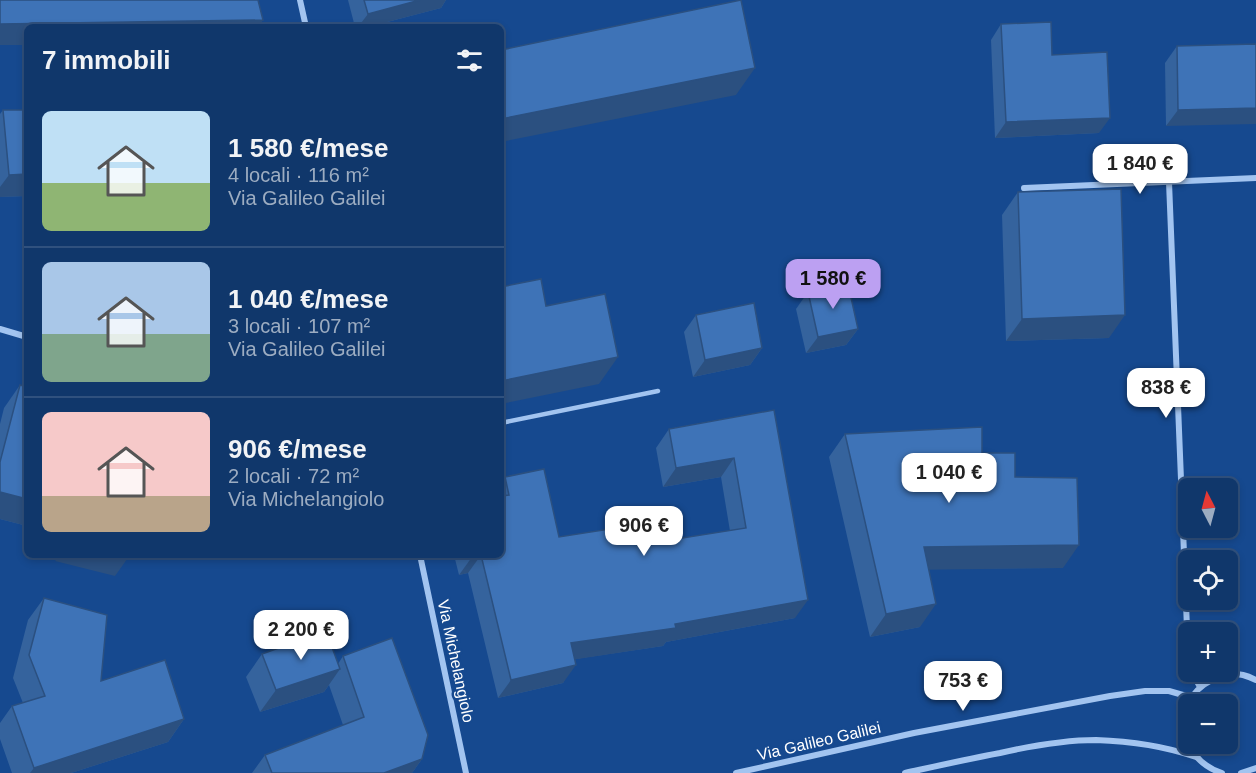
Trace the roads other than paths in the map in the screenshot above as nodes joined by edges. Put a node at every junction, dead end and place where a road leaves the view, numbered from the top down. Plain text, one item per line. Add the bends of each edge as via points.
1 (300, 0) edge
2 (305, 24) edge
3 (1256, 178) edge
4 (1169, 182) junction
5 (1024, 188) dead end
6 (0, 329) edge
7 (24, 336) edge
8 (658, 391) dead end
9 (504, 422) edge
10 (421, 558) edge
11 (1187, 622) edge
12 (1256, 680) edge
13 (1197, 682) edge
14 (1200, 687) junction
15 (1180, 694) edge
16 (1193, 694) edge
17 (1194, 754) edge
18 (1196, 757) junction
19 (1256, 768) edge
20 (466, 773) edge
21 (736, 773) edge
22 (905, 773) edge
23 (1222, 773) edge
24 (1241, 773) edge

1 - 2 street
3 - 4 street
4 - 5 street
4 - 11 street
6 - 7 street
8 - 9 lane
10 - 20 street, Via Michelangiolo
12 - 14 street via 1227,675
13 - 14 street
14 - 16 street
15 - 21 street, Via Galileo Galilei via 1145,691 1110,696 914,733
17 - 18 street
18 - 22 street via 1131,743 1058,742
18 - 23 street
19 - 24 street

